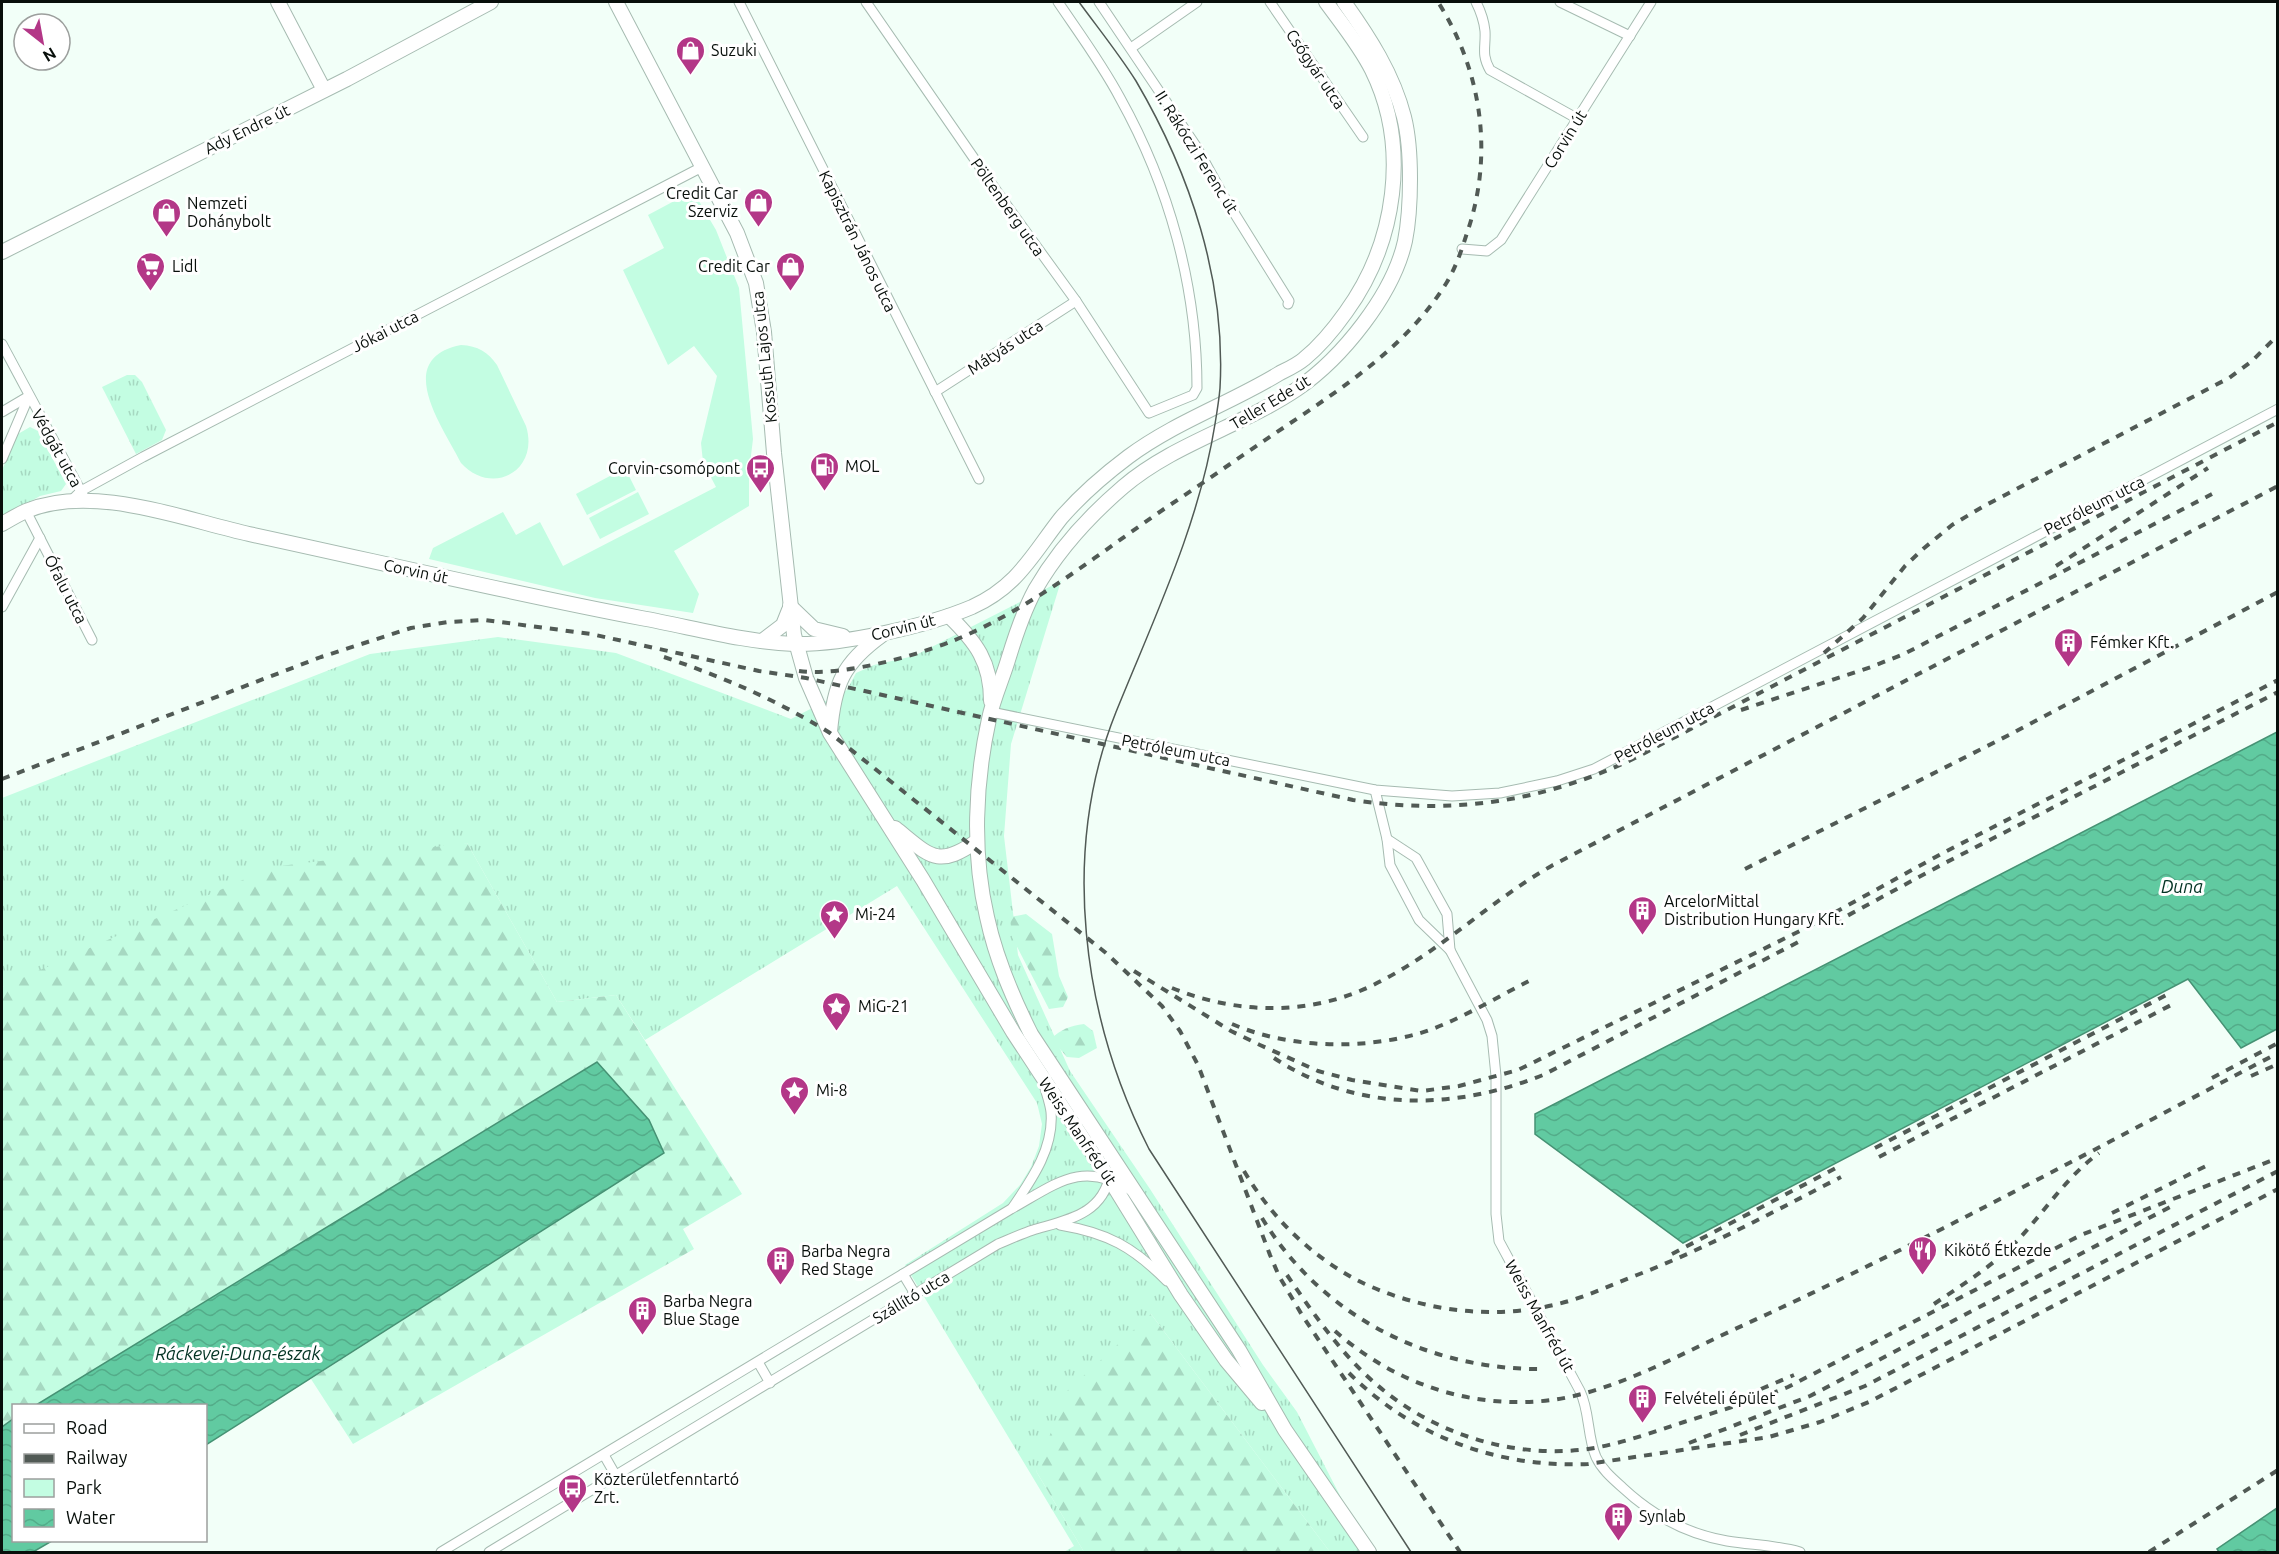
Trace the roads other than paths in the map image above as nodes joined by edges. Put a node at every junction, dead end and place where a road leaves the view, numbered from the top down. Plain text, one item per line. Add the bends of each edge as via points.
1 (278, 2) edge
2 (491, 2) edge
3 (616, 2) edge
4 (739, 2) edge
5 (866, 2) edge
6 (1058, 2) edge
7 (1099, 2) edge
8 (1197, 2) edge
9 (1270, 2) edge
10 (1326, 2) edge
11 (1344, 2) edge
12 (1476, 2) edge
13 (1560, 2) edge
14 (1652, 2) edge
15 (1630, 36) junction
16 (1131, 48) junction
17 (324, 90) junction
18 (1578, 119) junction
19 (1363, 137) dead end
20 (702, 167) junction
21 (1462, 249) dead end
22 (2, 252) edge
23 (1076, 301) junction
24 (1288, 304) dead end
25 (2, 344) edge
26 (935, 392) junction
27 (29, 396) junction
28 (2277, 409) edge
29 (2, 411) edge
30 (2, 459) edge
31 (979, 479) dead end
32 (79, 497) junction
33 (26, 511) junction
34 (2, 524) edge
35 (39, 538) junction
36 (790, 606) junction
37 (2, 607) edge
38 (950, 616) junction
39 (886, 632) junction
40 (857, 638) junction
41 (92, 640) dead end
42 (762, 641) junction
43 (796, 644) junction
44 (804, 672) junction
45 (991, 712) junction
46 (830, 733) junction
47 (1375, 790) junction
48 (887, 821) junction
49 (1387, 839) junction
50 (977, 841) junction
51 (1450, 950) junction
52 (1043, 1079) junction
53 (1109, 1152) junction
54 (1109, 1178) junction
55 (1139, 1196) junction
56 (1011, 1209) junction
57 (1058, 1224) junction
58 (903, 1274) junction
59 (915, 1294) junction
60 (1181, 1295) junction
61 (758, 1362) junction
62 (770, 1383) junction
63 (1284, 1430) junction
64 (604, 1455) junction
65 (616, 1476) junction
66 (441, 1552) edge
67 (489, 1552) edge
68 (1369, 1552) edge
69 (1800, 1552) edge

1 - 17 main road
2 - 17 main road, Ady Endre út
3 - 20 main road, Kossuth Lajos utca
4 - 26 street, Kapisztrán János utca
5 - 23 street, Pöltenberg utca
6 - 23 street, Pöltenberg utca via 1102,67 1138,132 1167,202 1194,322 1197,387 1193,395 1149,414
7 - 16 street, II. Rákóczi Ferenc út
8 - 16 street
9 - 19 street, Csőgyár utca
10 - 38 main road, Teller Ede út via 1371,67 1388,118 1394,153 1392,199 1373,268 1354,301 1333,331 1304,359 1143,446 1095,484 1005,588
11 - 45 main road, Teller Ede út via 1391,77 1410,153 1404,243 1387,287 1350,342 1322,370 1273,404 1176,452 1127,483 1091,515 1060,553 1028,603
12 - 18 street via 1485,31 1485,61 1490,70
13 - 15 street
14 - 15 street, Corvin út
15 - 18 street, Corvin út
16 - 24 street, II. Rákóczi Ferenc út via 1196,146
17 - 22 main road, Ady Endre út
18 - 21 street, Corvin út via 1501,240 1487,251
20 - 32 street, Jókai utca via 328,360
20 - 36 main road, Kossuth Lajos utca via 737,232 756,284
23 - 26 street, Mátyás utca
25 - 27 street, Védgát utca
26 - 31 street, Kapisztrán János utca
27 - 29 street
27 - 30 street, Védgát utca
27 - 32 street, Védgát utca
28 - 47 street, Petróleum utca via 1594,769 1500,793 1452,796
32 - 33 main road, Védgát utca
32 - 42 main road, Corvin út via 112,501 567,604
33 - 34 main road, Védgát utca
33 - 35 street, Ófalu utca
35 - 37 street
35 - 41 street, Ófalu utca
36 - 40 main road via 814,629
36 - 42 main road via 783,625
36 - 43 main road, Kossuth Lajos utca
38 - 39 main road, Corvin út
38 - 45 main road via 968,634 987,666
39 - 40 main road, Corvin út
39 - 46 main road via 854,657 837,685
40 - 43 main road, Corvin út
42 - 43 main road, Corvin út
42 - 44 main road via 785,652
43 - 44 main road, Kossuth Lajos utca
44 - 46 main road, Weiss Manfréd út
45 - 47 street, Petróleum utca
45 - 50 main road, Weiss Manfréd út via 982,761
46 - 48 main road, Weiss Manfréd út
47 - 49 street, Weiss Manfréd út
48 - 50 main road, Weiss Manfréd út via 919,847 942,858 952,857
48 - 52 main road, Weiss Manfréd út
49 - 51 street, Weiss Manfréd út via 1390,865 1419,920
49 - 51 street, Weiss Manfréd út via 1416,858 1447,914
50 - 53 main road, Weiss Manfréd út via 986,916 1009,989 1031,1034
51 - 69 street, Weiss Manfréd út via 1492,1036 1499,1241 1581,1391 1597,1459 1642,1505 1675,1525 1714,1538
52 - 54 main road, Weiss Manfréd út
52 - 56 street, Szállító utca via 1051,1110 1050,1137 1033,1178
53 - 54 street
53 - 55 main road, Weiss Manfréd út
54 - 55 street
54 - 56 street, Szállító utca via 1067,1178
54 - 57 street, Szállító utca via 1102,1198 1083,1215
54 - 60 main road, Weiss Manfréd út
55 - 63 main road, Weiss Manfréd út via 1239,1350
56 - 58 street, Szállító utca
57 - 59 street, Szállító utca via 999,1244
57 - 60 street, Szállító utca via 1117,1240
58 - 59 street
58 - 61 street, Szállító utca
59 - 62 street, Szállító utca
60 - 63 main road, Weiss Manfréd út via 1226,1360
61 - 62 street
61 - 64 street, Szállító utca
62 - 65 street, Szállító utca
63 - 68 main road, Weiss Manfréd út
64 - 65 street
64 - 66 street, Szállító utca
65 - 67 street, Szállító utca

